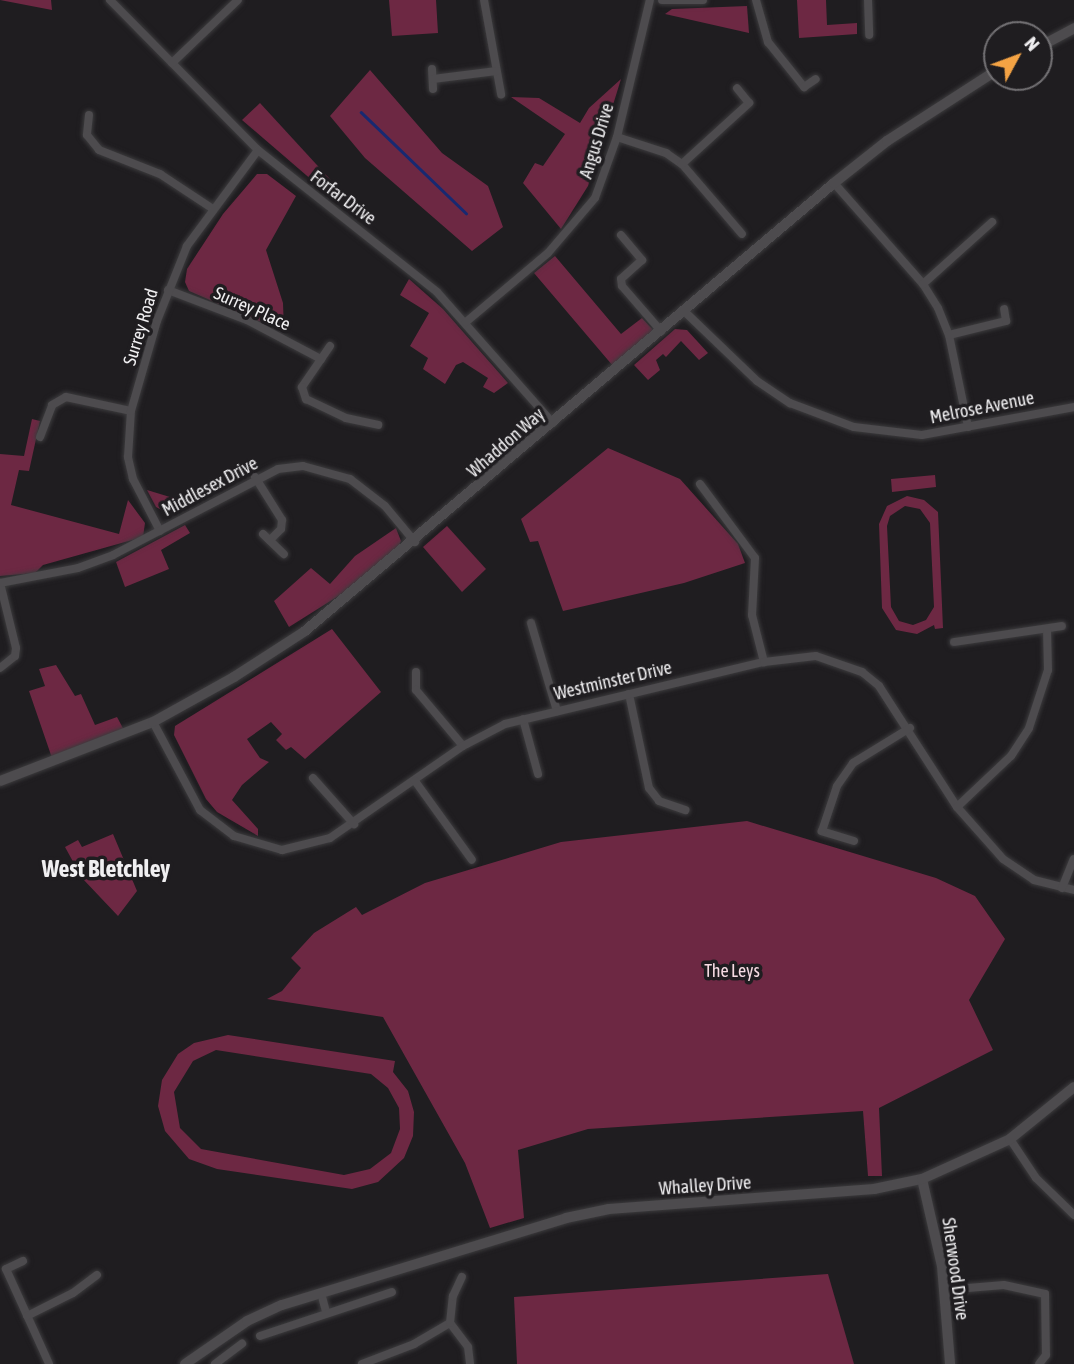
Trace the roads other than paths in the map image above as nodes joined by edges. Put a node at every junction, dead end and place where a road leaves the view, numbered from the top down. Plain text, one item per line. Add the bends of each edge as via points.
1 (110, 0) edge
2 (238, 0) edge
3 (484, 0) edge
4 (650, 0) edge
5 (662, 0) edge
6 (703, 0) edge
7 (756, 0) edge
8 (868, 0) edge
9 (1073, 30) edge
10 (869, 35) dead end
11 (1053, 40) edge
12 (172, 63) junction
13 (496, 71) junction
14 (816, 79) dead end
15 (983, 79) edge
16 (737, 88) dead end
17 (433, 89) dead end
18 (501, 94) dead end
19 (89, 115) dead end
20 (617, 137) junction
21 (258, 150) junction
22 (682, 164) junction
23 (834, 183) junction
24 (214, 209) junction
25 (992, 222) dead end
26 (742, 234) dead end
27 (621, 235) dead end
28 (923, 284) junction
29 (168, 290) junction
30 (1004, 309) dead end
31 (684, 311) junction
32 (466, 322) junction
33 (661, 331) junction
34 (949, 335) junction
35 (330, 346) dead end
36 (321, 359) junction
37 (1074, 407) edge
38 (131, 411) junction
39 (553, 424) junction
40 (378, 425) dead end
41 (968, 427) junction
42 (40, 437) dead end
43 (255, 478) junction
44 (700, 484) dead end
45 (160, 531) junction
46 (415, 542) junction
47 (284, 554) dead end
48 (0, 583) edge
49 (531, 623) dead end
50 (1062, 626) dead end
51 (1047, 629) junction
52 (954, 642) dead end
53 (764, 662) junction
54 (0, 668) edge
55 (416, 672) dead end
56 (629, 694) junction
57 (556, 710) junction
58 (523, 719) junction
59 (153, 722) junction
60 (909, 728) junction
61 (463, 747) junction
62 (538, 774) dead end
63 (313, 778) dead end
64 (415, 781) junction
65 (0, 782) edge
66 (957, 807) junction
67 (685, 810) dead end
68 (354, 824) junction
69 (854, 841) dead end
70 (1074, 859) edge
71 (472, 860) dead end
72 (1062, 888) junction
73 (1074, 890) edge
74 (1074, 1087) edge
75 (1010, 1139) junction
76 (922, 1179) junction
77 (1074, 1215) edge
78 (23, 1261) dead end
79 (97, 1275) dead end
80 (462, 1278) dead end
81 (944, 1290) junction
82 (392, 1292) dead end
83 (321, 1293) junction
84 (326, 1312) junction
85 (27, 1316) junction
86 (450, 1323) junction
87 (260, 1336) dead end
88 (242, 1345) dead end
89 (49, 1364) edge
90 (185, 1364) edge
91 (215, 1364) edge
92 (362, 1364) edge
93 (470, 1364) edge
94 (950, 1364) edge
95 (1039, 1364) edge

1 - 12 street, Forfar Drive
2 - 12 street
3 - 13 street
4 - 20 street, Angus Drive
5 - 6 street
7 - 14 street via 768,42 804,88
8 - 10 street
9 - 11 street
12 - 21 street, Forfar Drive
13 - 17 street via 433,74
13 - 18 street
15 - 23 street, Whaddon Way via 887,141
16 - 22 street via 750,103
19 - 24 street via 87,135 99,150 160,174
20 - 22 street via 666,153
20 - 32 street, Angus Drive via 595,198 575,225
21 - 24 street, Surrey Road
21 - 32 street, Forfar Drive via 437,292
22 - 26 street
23 - 28 street
23 - 31 street, Whaddon Way
24 - 29 street, Surrey Road via 187,246
25 - 28 street
27 - 33 street via 642,260 621,279 622,286
28 - 34 street
29 - 36 street, Surrey Place via 247,320
29 - 38 street, Surrey Road
30 - 34 street via 1006,321
31 - 33 street, Whaddon Way
31 - 41 street, Melrose Avenue via 736,365 790,403 854,427 887,432 922,435
32 - 39 street, Forfar Drive
33 - 39 street, Whaddon Way
34 - 41 street
35 - 36 street
36 - 40 street via 302,387 306,398 346,418
37 - 41 street, Melrose Avenue
38 - 42 street via 66,397 52,405
38 - 45 street, Surrey Road via 128,457 133,479
39 - 46 street, Whaddon Way
43 - 45 street, Middlesex Drive
43 - 46 street, Middlesex Drive via 303,466 350,479 385,506
43 - 47 street via 282,520 281,529 267,537
44 - 53 street via 755,558 752,615
45 - 48 street, Middlesex Drive via 78,568
46 - 59 street, Whaddon Way via 305,631
48 - 54 street via 16,648 15,656
49 - 57 street
50 - 51 street
51 - 52 street
51 - 66 street via 1048,670 1029,728 1003,764
53 - 56 street, Westminster Drive
53 - 60 street, Westminster Drive via 816,656 862,672 879,686
55 - 61 street via 416,690
56 - 57 street, Westminster Drive
56 - 67 street via 649,788 659,801
57 - 58 street, Westminster Drive
58 - 61 street, Westminster Drive
58 - 62 street
59 - 65 street, Whaddon Way
59 - 68 street, Westminster Drive via 201,810 234,836 282,850 330,838
60 - 66 street, Westminster Drive
60 - 69 street via 853,763 837,786 822,831
61 - 64 street, Westminster Drive
63 - 68 street
64 - 68 street, Westminster Drive
64 - 71 street
66 - 72 street, Westminster Drive via 1003,859 1034,880
70 - 72 street
72 - 73 street, Westminster Drive
74 - 75 street, Whalley Drive
75 - 76 street, Whalley Drive
75 - 77 street via 1035,1178
76 - 81 street, Sherwood Drive
76 - 83 street, Whalley Drive via 874,1189 609,1209
78 - 85 street via 6,1269
79 - 85 street
80 - 86 street via 453,1296
81 - 94 street, Sherwood Drive
81 - 95 street via 1004,1285 1045,1294 1046,1355
82 - 84 street
83 - 84 street
83 - 90 street, Whalley Drive via 247,1321
84 - 87 street
85 - 89 street
86 - 92 street via 414,1344
86 - 93 street via 468,1347
88 - 91 street

